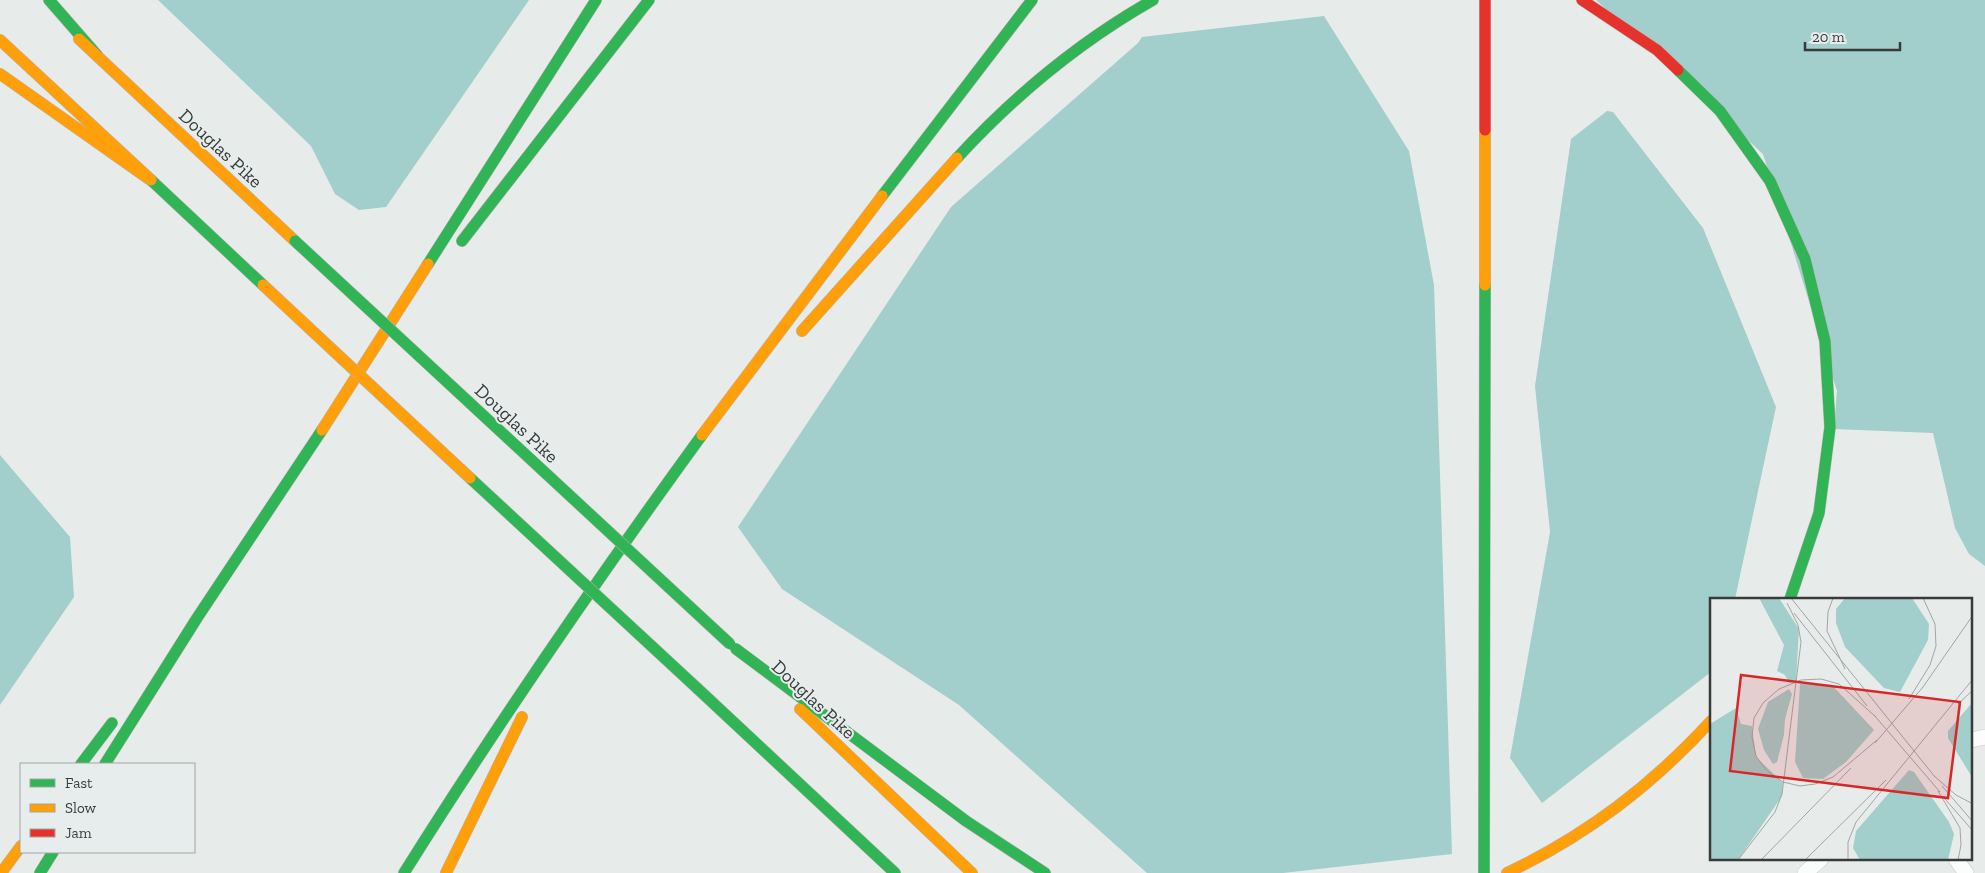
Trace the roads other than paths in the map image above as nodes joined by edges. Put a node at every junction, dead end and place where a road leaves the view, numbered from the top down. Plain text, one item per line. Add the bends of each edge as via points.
1 (38, 0) edge
2 (49, 0) edge
3 (596, 0) edge
4 (649, 0) edge
5 (1032, 0) edge
6 (1153, 0) edge
7 (1485, 0) edge
8 (1582, 0) edge
9 (0, 40) edge
10 (97, 55) junction
11 (0, 74) edge
12 (149, 179) junction
13 (454, 252) dead end
14 (425, 290) dead end
15 (796, 338) dead end
16 (757, 381) dead end
17 (321, 432) junction
18 (701, 437) junction
19 (262, 518) junction
20 (588, 595) junction
21 (1790, 598) edge
22 (733, 646) junction
23 (146, 677) dead end
24 (116, 717) dead end
25 (1710, 721) edge
26 (1985, 737) edge
27 (1972, 740) edge
28 (82, 763) edge
29 (106, 763) edge
30 (20, 847) edge
31 (52, 853) edge
32 (1820, 860) edge
33 (1957, 860) edge
34 (1, 873) edge
35 (40, 873) edge
36 (404, 873) edge
37 (446, 873) edge
38 (895, 873) edge
39 (972, 873) edge
40 (1044, 873) edge
41 (1484, 873) edge
42 (1507, 873) edge
43 (1805, 873) edge
44 (1966, 873) edge

1 - 10 main road, Douglas Pike
2 - 10 main road
3 - 17 main road
4 - 13 main road
5 - 18 main road
6 - 15 main road via 1094,35 1023,91 938,178
7 - 41 main road
8 - 21 main road via 1664,54 1720,108 1780,197 1806,260 1816,296 1828,367 1830,434 1823,499 1816,529
9 - 12 main road
10 - 22 main road, Douglas Pike, bridge
11 - 12 main road
12 - 38 main road, bridge
14 - 17 main road
16 - 18 main road
17 - 19 main road
18 - 20 main road
19 - 23 main road
19 - 29 main road
20 - 36 main road via 527,682
20 - 37 main road via 529,703
22 - 39 main road, Douglas Pike
22 - 40 main road via 966,821
24 - 28 main road
25 - 42 main road via 1667,766 1606,816 1547,853
26 - 27 lane
30 - 34 main road
31 - 35 main road
32 - 43 lane
33 - 44 lane

